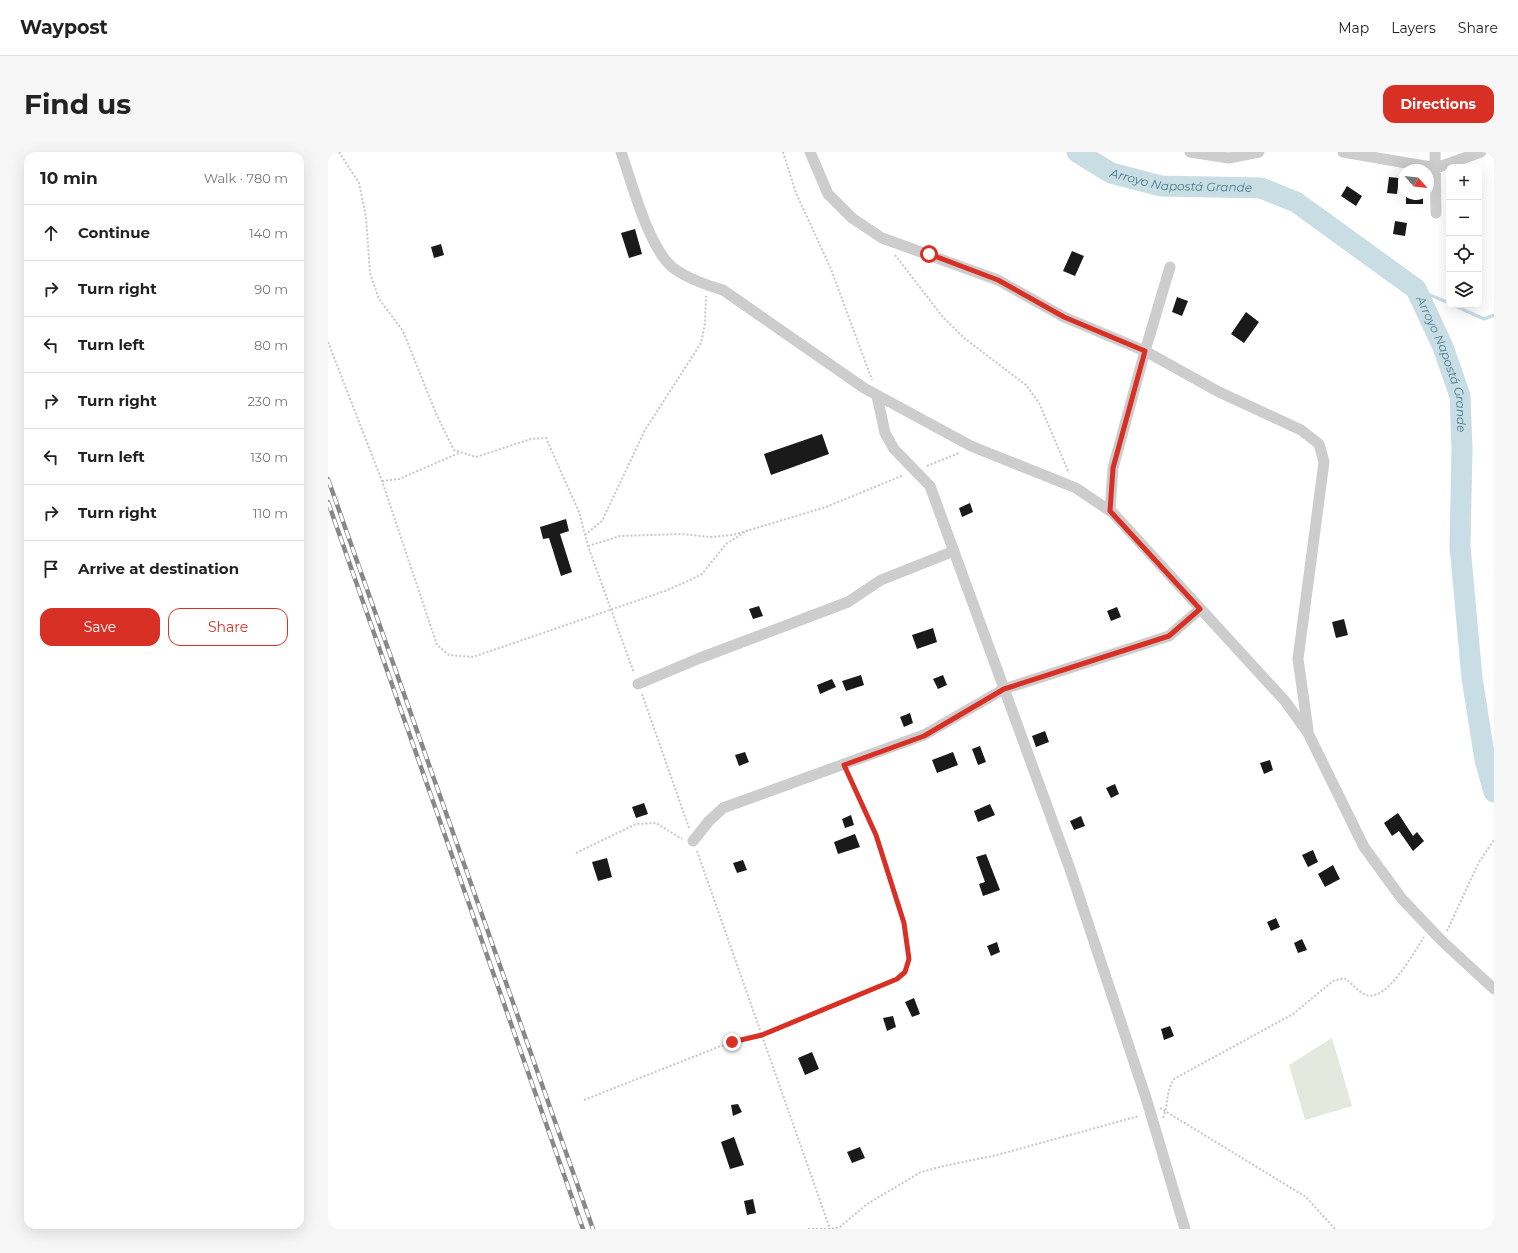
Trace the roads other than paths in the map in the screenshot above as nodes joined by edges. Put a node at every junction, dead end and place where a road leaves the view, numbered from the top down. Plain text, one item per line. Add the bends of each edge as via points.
1 (621, 152) edge
2 (810, 152) edge
3 (1190, 152) edge
4 (1259, 152) edge
5 (1342, 152) edge
6 (1435, 152) edge
7 (1481, 152) edge
8 (1436, 168) junction
9 (1436, 213) dead end
10 (1170, 267) dead end
11 (1145, 351) junction
12 (878, 396) junction
13 (1110, 511) junction
14 (954, 551) junction
15 (1200, 609) junction
16 (638, 684) dead end
17 (1004, 689) junction
18 (1308, 733) junction
19 (693, 841) road end
20 (1494, 989) edge
21 (1185, 1229) edge

1 - 12 street via 646,222 661,254 673,267 706,285 723,290
2 - 11 street via 828,194 852,218 882,238 998,280 1064,317
3 - 4 street via 1229,158
5 - 8 street
6 - 8 street
7 - 8 street
8 - 9 street
10 - 11 street
11 - 13 street via 1113,468
11 - 18 street via 1219,392 1301,430 1319,444 1324,462 1298,659
12 - 13 street via 971,446 1076,488
12 - 14 street via 885,433 894,449 930,486
13 - 15 street
14 - 16 street via 881,580 848,602
14 - 17 street
15 - 17 street via 1169,636
15 - 18 street via 1285,701
17 - 19 street via 924,736 723,808
17 - 21 street via 1070,869 1146,1098
18 - 20 street via 1364,847 1402,900

